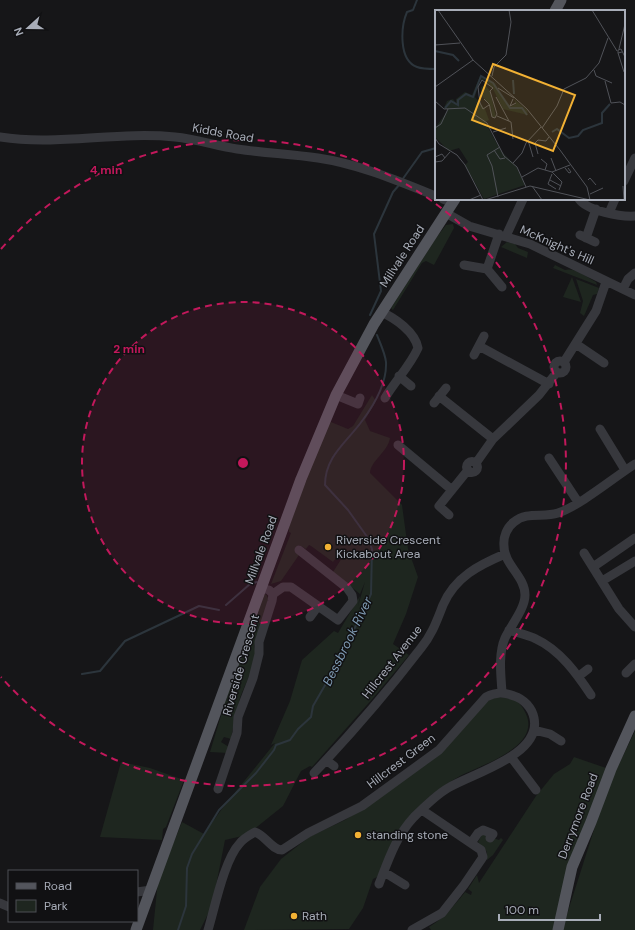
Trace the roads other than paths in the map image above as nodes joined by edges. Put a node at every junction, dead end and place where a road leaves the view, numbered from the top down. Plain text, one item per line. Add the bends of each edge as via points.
1 (560, 0) edge
2 (555, 10) edge
3 (0, 138) edge
4 (635, 158) edge
5 (625, 179) edge
6 (435, 196) edge
7 (450, 200) edge
8 (526, 200) edge
9 (580, 200) edge
10 (615, 200) edge
11 (596, 210) junction
12 (446, 213) junction
13 (609, 213) junction
14 (635, 216) edge
15 (503, 235) junction
16 (596, 242) dead end
17 (464, 265) dead end
18 (487, 269) junction
19 (635, 273) edge
20 (606, 282) junction
21 (502, 287) dead end
22 (623, 290) junction
23 (635, 295) edge
24 (381, 312) junction
25 (484, 336) dead end
26 (576, 344) junction
27 (479, 346) junction
28 (474, 355) dead end
29 (604, 364) dead end
30 (399, 376) junction
31 (549, 384) junction
32 (411, 386) dead end
33 (446, 388) dead end
34 (336, 395) junction
35 (360, 398) dead end
36 (385, 398) dead end
37 (612, 429) dead end
38 (493, 439) junction
39 (398, 445) dead end
40 (635, 464) edge
41 (544, 469) dead end
42 (626, 470) junction
43 (452, 490) junction
44 (578, 502) junction
45 (449, 515) dead end
46 (635, 538) edge
47 (299, 550) dead end
48 (584, 553) dead end
49 (505, 554) junction
50 (635, 561) edge
51 (593, 567) junction
52 (602, 581) junction
53 (261, 588) junction
54 (273, 594) junction
55 (318, 606) junction
56 (310, 617) dead end
57 (635, 626) edge
58 (509, 630) junction
59 (633, 662) edge
60 (588, 669) dead end
61 (626, 672) dead end
62 (578, 676) junction
63 (502, 692) junction
64 (591, 695) dead end
65 (635, 716) edge
66 (534, 730) junction
67 (561, 741) dead end
68 (511, 757) junction
69 (326, 760) junction
70 (334, 766) dead end
71 (314, 773) dead end
72 (218, 789) dead end
73 (523, 790) dead end
74 (422, 810) junction
75 (490, 838) dead end
76 (471, 843) junction
77 (384, 872) junction
78 (379, 884) dead end
79 (405, 885) dead end
80 (151, 890) junction
81 (138, 892) edge
82 (136, 930) edge
83 (208, 930) edge
84 (412, 930) edge
85 (558, 930) edge

1 - 2 main road
3 - 6 street, Kidds Road via 40,140 125,136 176,137 237,149 319,158 366,170
4 - 5 street
7 - 12 main road, Millvale Road
8 - 15 street
9 - 11 street
10 - 13 street
11 - 13 street
11 - 16 street via 583,237
12 - 15 street, McKnight's Hill via 469,226
12 - 24 main road, Millvale Road
13 - 14 street
15 - 18 street
15 - 20 street, McKnight's Hill via 530,244
17 - 18 street
18 - 21 street
19 - 22 street via 628,279
20 - 22 street, McKnight's Hill
20 - 26 street via 596,311
22 - 23 street, McKnight's Hill
24 - 30 street via 409,332 417,343 416,354
24 - 34 main road, Millvale Road
25 - 27 street
26 - 29 street
26 - 31 street via 564,362 555,364 557,372
27 - 28 street
27 - 31 street
30 - 32 street
30 - 36 street
31 - 38 street
33 - 38 street via 437,400
34 - 35 street via 358,404
34 - 53 main road, Millvale Road via 301,479
37 - 42 street via 602,432
38 - 43 street via 476,463 470,461 468,470
39 - 43 street
40 - 42 street
41 - 44 street via 551,461
42 - 44 street
43 - 45 street via 439,506
44 - 49 street via 559,513 528,515 513,523 504,537
46 - 51 street
47 - 55 street via 347,588 352,595 353,601 338,620
48 - 51 street
49 - 58 street via 525,594 524,603
49 - 69 street, Hillcrest Avenue via 477,566 455,585 448,594 437,622 423,646
50 - 52 street
51 - 52 street
52 - 57 street via 619,609
53 - 54 street
53 - 80 main road, Millvale Road
54 - 55 street via 276,590 288,586
54 - 72 street, Riverside Crescent via 259,642 253,678 238,717 234,745
55 - 56 street
58 - 62 street via 545,644
58 - 63 street via 502,648
59 - 61 street
60 - 62 street
62 - 64 street
63 - 66 street via 517,697 529,708 535,723
63 - 83 street, Hillcrest Green via 486,697 439,750 350,813 308,833 282,850 277,849 261,833 255,832 240,842 230,858
65 - 85 main road, Derrymore Road via 610,769 572,867
66 - 67 street via 550,734
66 - 68 street via 526,744
68 - 73 street via 534,787
68 - 74 street via 446,789
69 - 70 street
69 - 71 street, Hillcrest Avenue
74 - 76 street
74 - 77 street via 411,820 400,837
75 - 76 street via 494,834 483,830
76 - 84 street via 481,850 482,860 442,913
77 - 78 street
77 - 79 street
80 - 81 street
80 - 82 main road, Millvale Road

